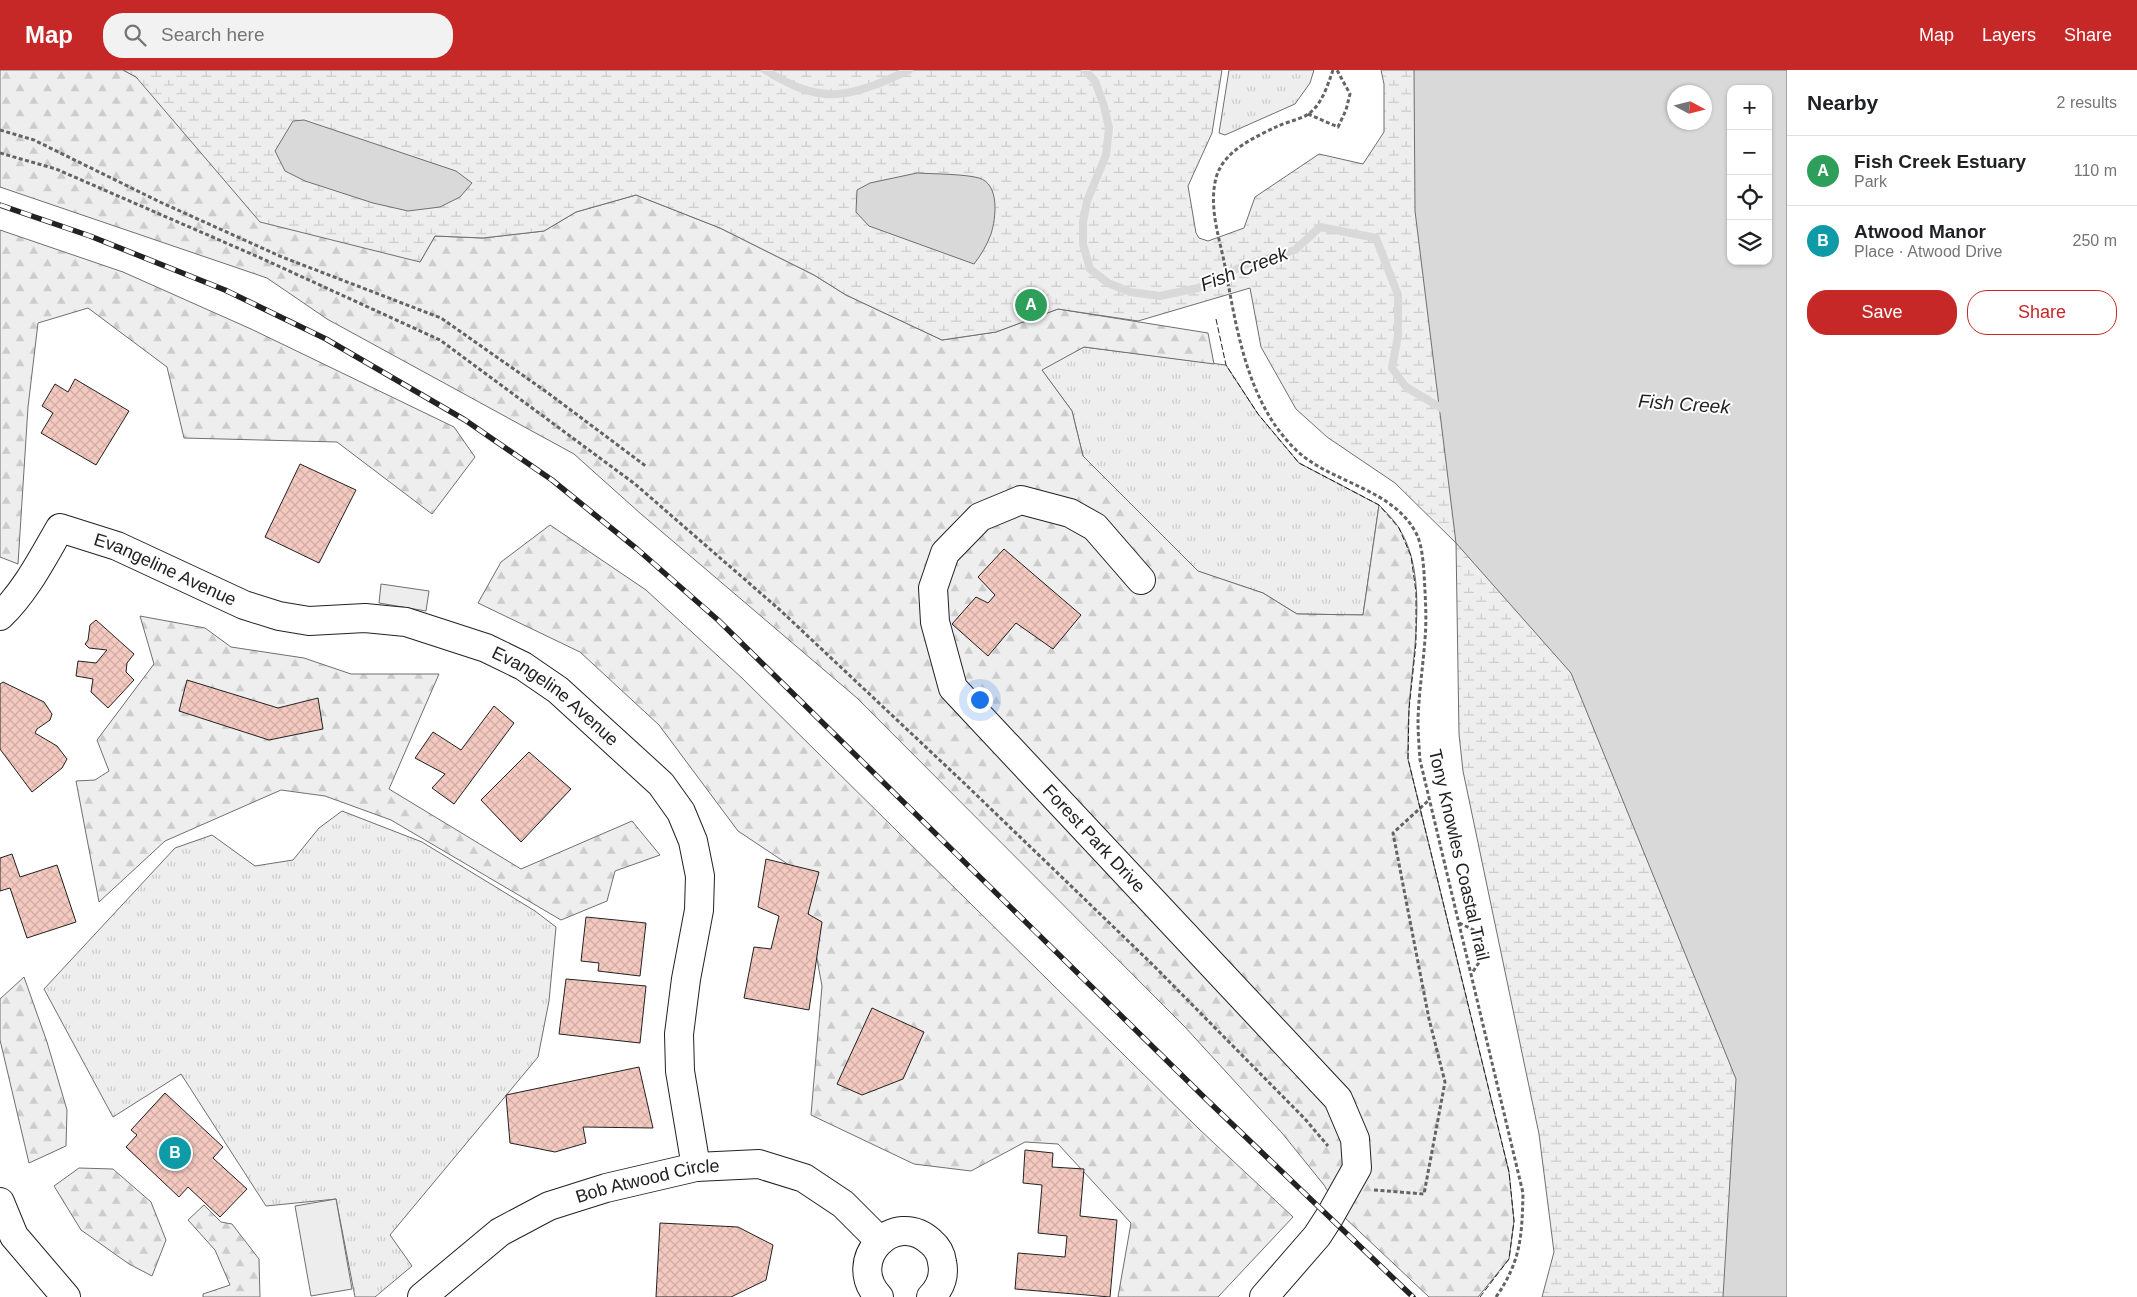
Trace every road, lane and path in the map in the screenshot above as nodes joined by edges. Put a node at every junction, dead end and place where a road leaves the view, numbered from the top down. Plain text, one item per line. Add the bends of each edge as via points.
1 (1332, 70) edge
2 (1337, 70) edge
3 (1308, 114) junction
4 (0, 130) edge
5 (0, 153) edge
6 (646, 467) dead end
7 (1141, 580) dead end
8 (0, 616) edge
9 (1429, 800) junction
10 (1459, 923) junction
11 (1471, 973) junction
12 (696, 1167) junction
13 (1353, 1175) junction
14 (0, 1202) edge
15 (880, 1241) junction
16 (66, 1297) edge
17 (422, 1297) edge
18 (879, 1297) edge
19 (931, 1297) edge
20 (1264, 1297) edge
21 (1496, 1297) edge

1 - 3 path, Tony Knowles Coastal Trail via 1321,99
2 - 3 path via 1350,94 1338,127
3 - 9 path, Tony Knowles Coastal Trail via 1241,145 1227,159 1217,175 1213,192 1215,216 1247,365 1276,425 1296,449 1321,470 1387,501 1408,520 1418,537 1425,592 1418,727 1420,760
4 - 6 path via 34,140 282,257 441,318
5 - 13 path via 56,169 440,340 635,484 780,610 1145,957 1305,1119
7 - 13 street, Forest Park Drive via 1095,527 1070,513 1021,500 980,517 945,553 933,588 934,622 953,688 1338,1099 1354,1139 1357,1168
8 - 12 street, Evangeline Avenue via 20,594 60,528 117,546 244,605 279,616 308,621 365,618 406,622 486,648 523,666 558,690 661,784 681,812 693,841 700,876 699,910 679,1034 680,1071
9 - 10 path, Tony Knowles Coastal Trail
9 - 13 path via 1393,833 1429,1019 1445,1082 1424,1194 1365,1189
10 - 11 path, Tony Knowles Coastal Trail
10 - 11 path via 1476,931 1482,958
11 - 21 path, Tony Knowles Coastal Trail via 1523,1193 1518,1257
12 - 15 street, Bob Atwood Circle via 759,1164 804,1178 843,1204
12 - 17 street, Bob Atwood Circle via 606,1188 549,1206 500,1232
13 - 20 street, Forest Park Drive via 1317,1236
14 - 16 street via 14,1236
15 - 18 street via 872,1250 867,1274
15 - 19 street via 890,1234 909,1231 926,1237 936,1246 944,1270 940,1286

